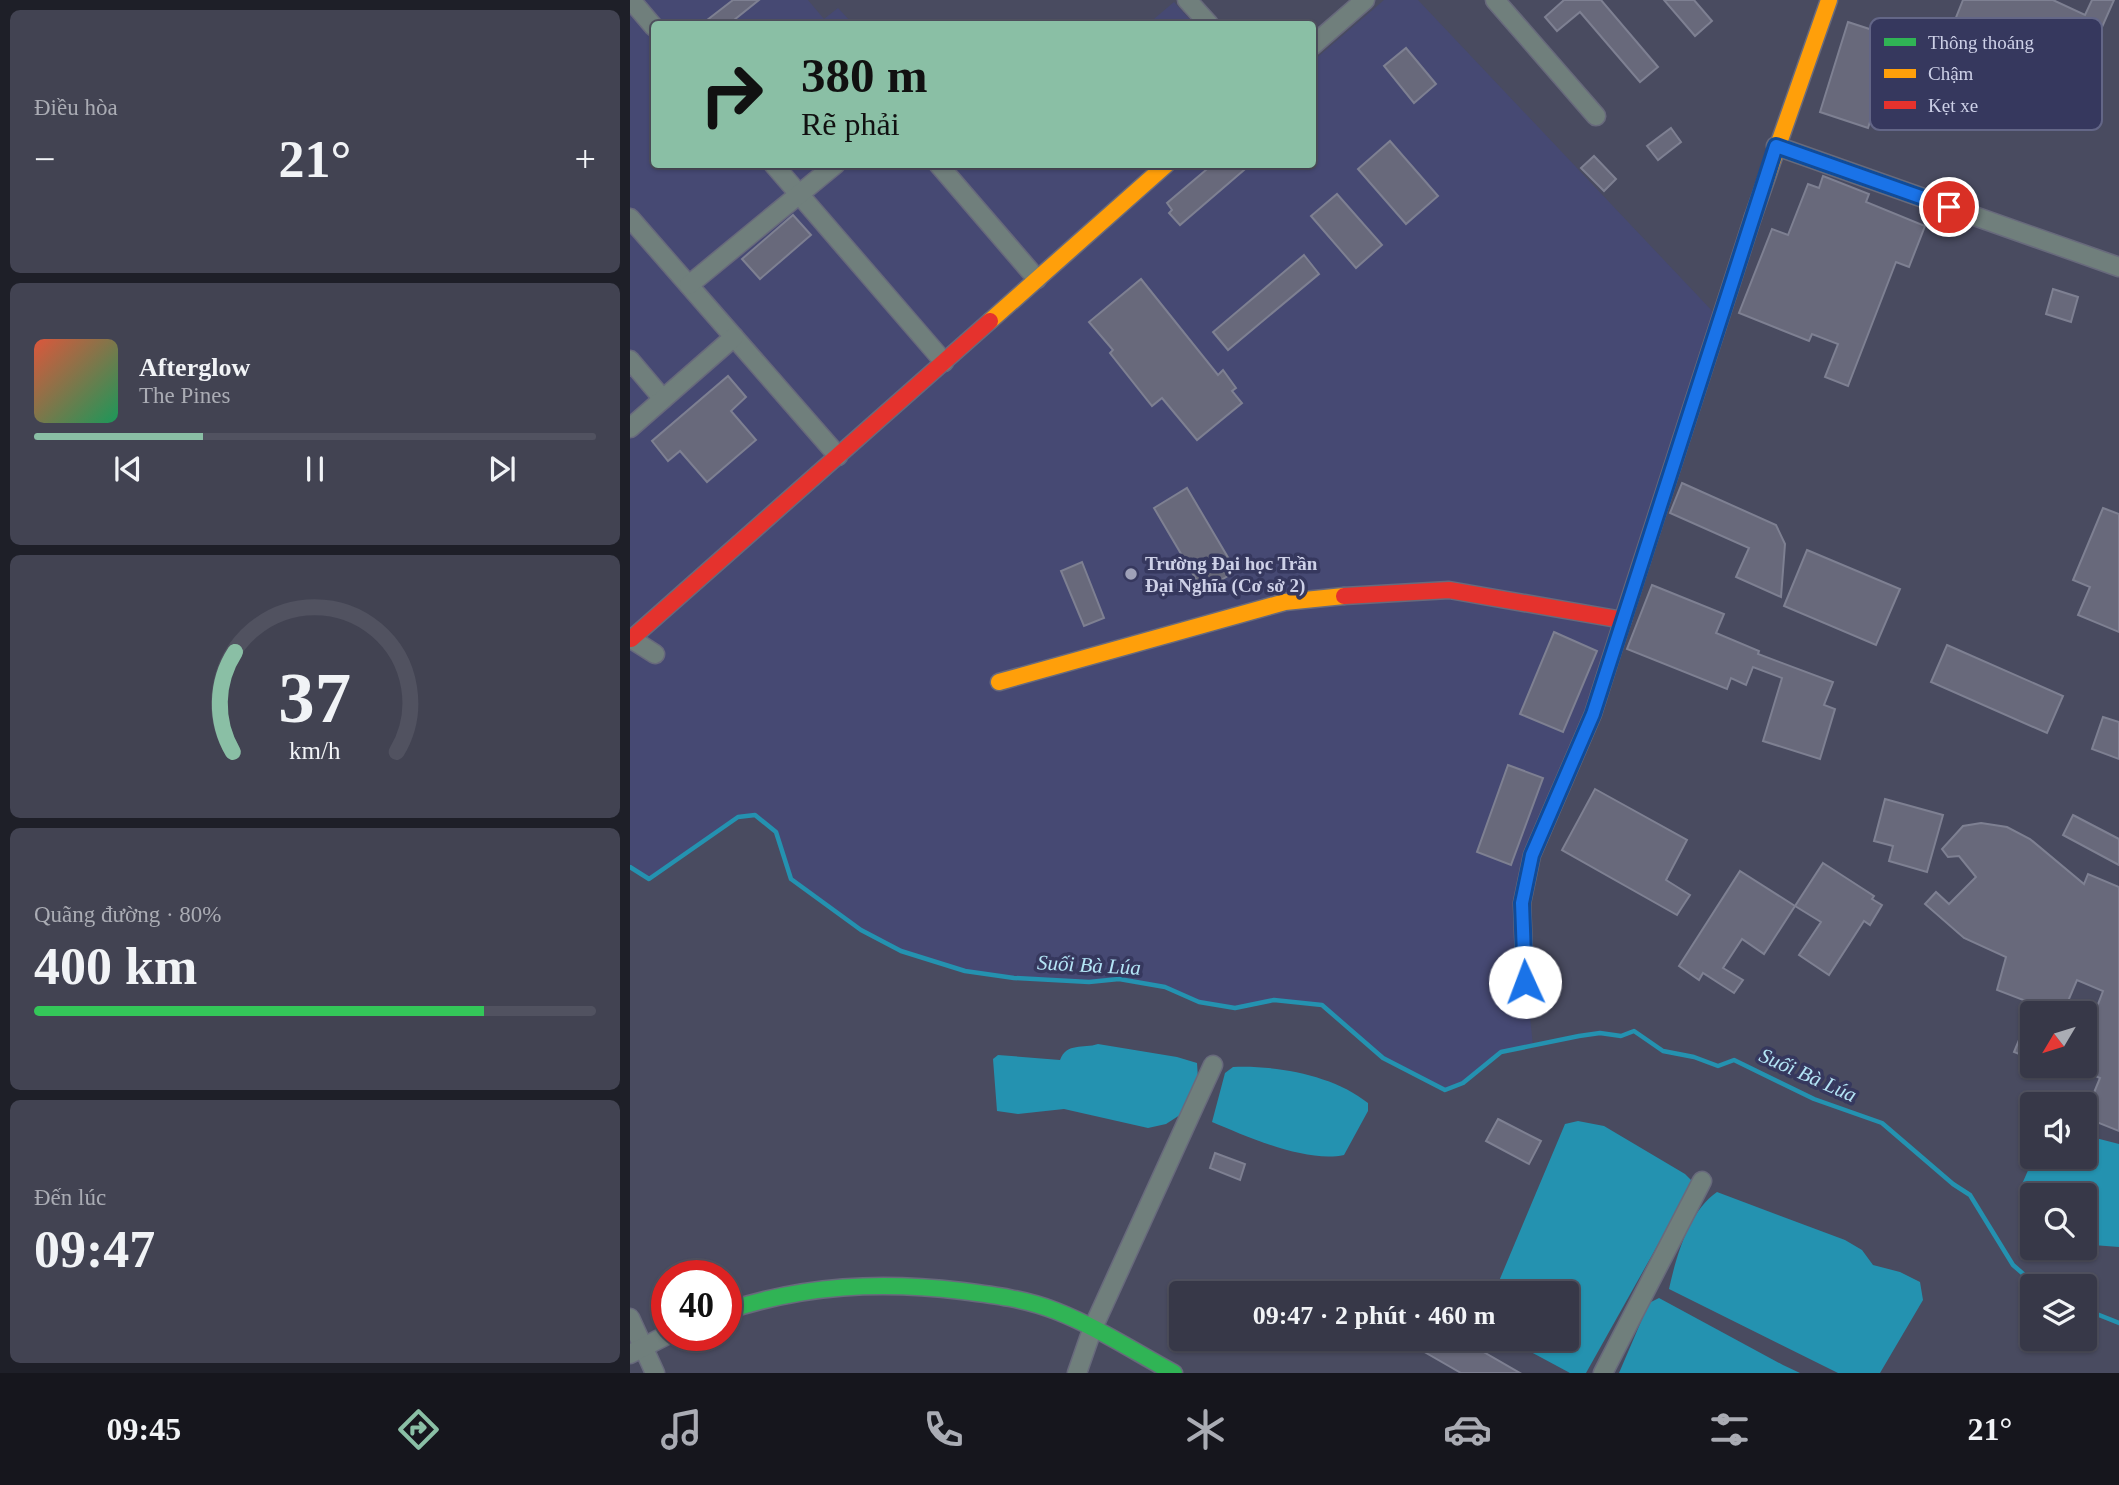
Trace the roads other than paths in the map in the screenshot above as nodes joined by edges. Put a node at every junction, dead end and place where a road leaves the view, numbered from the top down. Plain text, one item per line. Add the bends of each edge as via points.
1 (631, 0) edge
2 (1188, 0) edge
3 (1365, 0) edge
4 (1495, 0) edge
5 (1829, 0) edge
6 (1206, 21) edge
7 (651, 23) edge
8 (1316, 43) edge
9 (1596, 116) dead end
10 (1776, 146) junction
11 (776, 168) edge
12 (831, 168) edge
13 (941, 168) edge
14 (1162, 168) edge
15 (799, 195) junction
16 (630, 218) edge
17 (2119, 267) edge
18 (1037, 279) junction
19 (689, 285) junction
20 (734, 337) junction
21 (630, 360) edge
22 (944, 362) junction
23 (663, 399) junction
24 (630, 428) edge
25 (838, 456) junction
26 (1623, 620) junction
27 (631, 639) edge
28 (655, 654) dead end
29 (999, 682) dead end
30 (1525, 982) dead end
31 (1213, 1065) dead end
32 (1702, 1181) dead end
33 (742, 1307) edge
34 (630, 1318) edge
35 (1092, 1330) junction
36 (637, 1351) edge
37 (655, 1373) edge
38 (1077, 1373) edge
39 (1174, 1373) edge
40 (1603, 1373) edge

1 - 7 street
2 - 6 street
3 - 8 street
4 - 9 street
5 - 10 street
10 - 17 street
10 - 26 street
11 - 15 street
12 - 15 street
13 - 18 street
14 - 18 street
15 - 19 street
15 - 22 street
16 - 19 street
18 - 22 street
19 - 20 street
20 - 23 street
20 - 25 street
21 - 23 street
22 - 25 street
23 - 24 street
25 - 27 street
26 - 29 street via 1449,590 1375,593 1285,602
26 - 30 street via 1593,714 1532,855 1522,903
27 - 28 street
31 - 35 street
32 - 40 street
33 - 35 street via 852,1283 905,1283 994,1296 1055,1311
34 - 36 street
35 - 38 street
35 - 39 street
36 - 37 street

